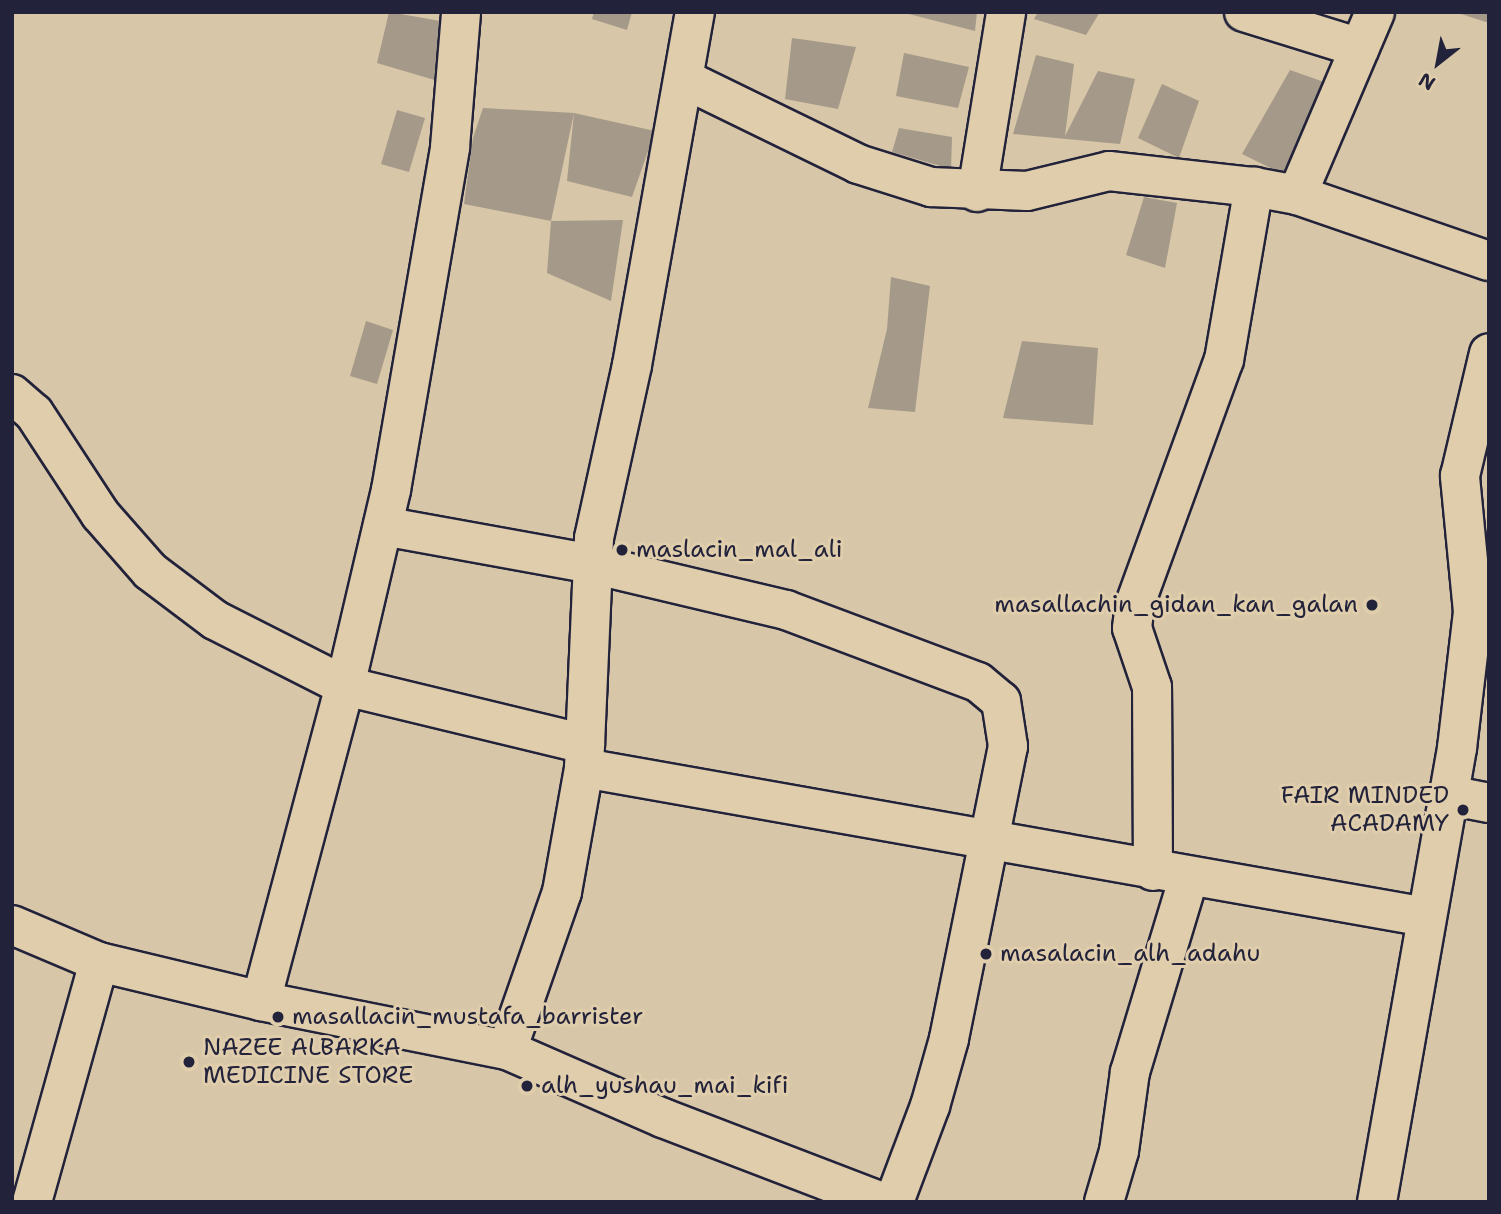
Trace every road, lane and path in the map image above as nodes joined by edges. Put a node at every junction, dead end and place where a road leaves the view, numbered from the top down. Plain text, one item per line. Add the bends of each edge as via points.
1 (461, 12) edge
2 (695, 12) edge
3 (1006, 12) edge
4 (1244, 12) edge
5 (1375, 12) edge
6 (1360, 48) junction
7 (684, 79) junction
8 (1254, 187) junction
9 (977, 192) junction
10 (1297, 195) junction
11 (1489, 261) edge
12 (1489, 353) edge
13 (12, 394) edge
14 (383, 526) junction
15 (592, 564) junction
16 (345, 686) junction
17 (584, 756) junction
18 (1448, 795) junction
19 (1489, 803) edge
20 (988, 843) junction
21 (1171, 874) junction
22 (1426, 917) junction
23 (12, 925) edge
24 (99, 962) junction
25 (261, 1001) junction
26 (507, 1050) junction
27 (32, 1202) edge
28 (882, 1202) edge
29 (894, 1202) edge
30 (1104, 1202) edge
31 (1377, 1202) edge

1 - 14 street via 450,147
2 - 7 street
3 - 9 street
4 - 6 street
5 - 6 street
6 - 10 street
7 - 9 street via 858,164 931,187
7 - 15 street
8 - 9 street via 1109,172 1027,191
8 - 10 street
8 - 21 street via 1224,360 1135,604 1132,628 1152,687
10 - 11 street
12 - 18 street via 1460,476 1473,612
13 - 16 street via 34,414 100,513 150,572 215,620
14 - 15 street
14 - 16 street
15 - 17 street
15 - 20 street via 786,610 978,682 1001,701 1008,720 1008,746
16 - 17 street
16 - 25 street
17 - 20 street
17 - 26 street via 562,892
18 - 19 street
18 - 22 street
20 - 21 street
20 - 29 street via 949,1039
21 - 22 street
21 - 30 street via 1130,1072 1119,1152
22 - 31 street
23 - 24 street
24 - 25 street
24 - 27 street
25 - 26 street
26 - 28 street via 663,1118

